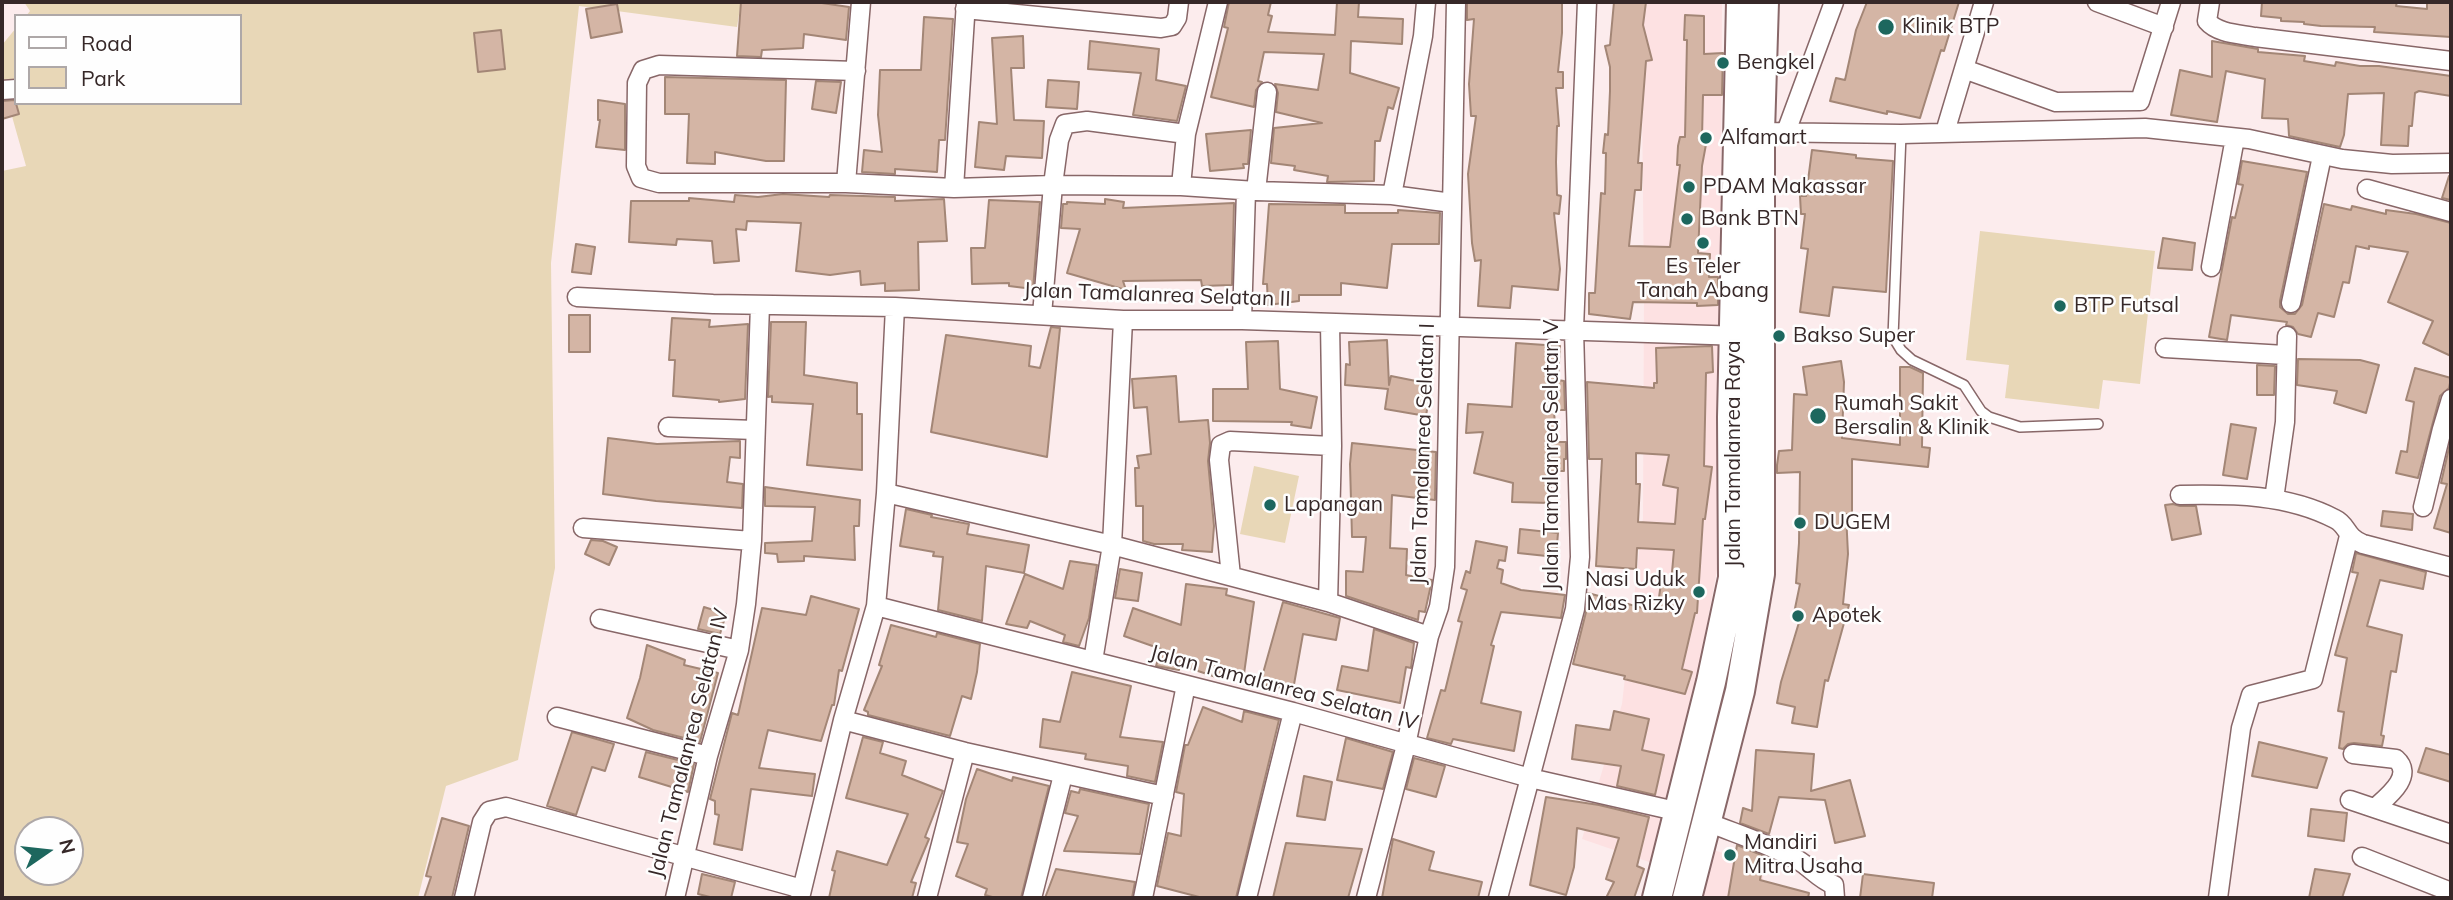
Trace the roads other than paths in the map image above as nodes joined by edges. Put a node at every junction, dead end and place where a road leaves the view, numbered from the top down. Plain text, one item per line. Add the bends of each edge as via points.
1 (861, 2) edge
2 (1179, 2) edge
3 (1218, 2) edge
4 (1426, 2) edge
5 (1456, 2) edge
6 (1587, 2) edge
7 (1741, 2) edge
8 (1764, 2) edge
9 (1834, 2) edge
10 (1984, 2) edge
11 (2097, 2) edge
12 (2171, 2) edge
13 (2210, 2) edge
14 (966, 5) edge
15 (2164, 27) junction
16 (2451, 61) edge
17 (1964, 69) junction
18 (856, 71) junction
19 (1267, 92) dead end
20 (1774, 132) junction
21 (1945, 132) junction
22 (1186, 134) junction
23 (1901, 134) junction
24 (2235, 138) junction
25 (2322, 156) junction
26 (2451, 163) edge
27 (846, 183) junction
28 (1053, 185) junction
29 (1181, 186) junction
30 (954, 188) junction
31 (2367, 189) dead end
32 (1251, 191) junction
33 (1392, 195) junction
34 (1452, 203) junction
35 (2451, 212) edge
36 (2211, 267) dead end
37 (577, 297) dead end
38 (2291, 303) dead end
39 (760, 305) junction
40 (895, 307) junction
41 (1042, 315) junction
42 (1124, 320) junction
43 (1242, 320) junction
44 (1330, 323) junction
45 (1449, 327) junction
46 (1574, 329) junction
47 (1747, 336) junction
48 (2287, 336) dead end
49 (2165, 348) dead end
50 (2285, 355) junction
51 (2451, 399) edge
52 (2098, 424) dead end
53 (668, 428) dead end
54 (755, 430) junction
55 (1332, 446) junction
56 (886, 492) junction
57 (2180, 495) dead end
58 (2274, 499) junction
59 (2423, 507) dead end
60 (583, 528) dead end
61 (2349, 536) junction
62 (752, 541) junction
63 (1112, 545) junction
64 (2451, 567) edge
65 (1231, 576) junction
66 (1328, 602) junction
67 (876, 606) junction
68 (600, 619) dead end
69 (1429, 636) junction
70 (738, 650) junction
71 (1093, 661) junction
72 (1186, 685) junction
73 (1293, 712) junction
74 (557, 717) dead end
75 (843, 720) junction
76 (1406, 745) junction
77 (965, 752) junction
78 (2353, 754) dead end
79 (708, 756) junction
80 (1063, 775) junction
81 (1530, 778) junction
82 (1164, 796) junction
83 (2350, 800) dead end
84 (2375, 808) junction
85 (1680, 812) junction
86 (1707, 822) junction
87 (2451, 834) edge
88 (2361, 857) dead end
89 (686, 858) junction
90 (1834, 892) edge
91 (2451, 892) edge
92 (801, 894) edge
93 (464, 898) edge
94 (675, 898) edge
95 (927, 898) edge
96 (1032, 898) edge
97 (1143, 898) edge
98 (1247, 898) edge
99 (1366, 898) edge
100 (1498, 898) edge
101 (1657, 898) edge
102 (1687, 898) edge
103 (2218, 898) edge

1 - 18 street
2 - 14 street via 1172,26 1161,28
3 - 22 street
4 - 33 street
5 - 34 street, Jalan Tamalanrea Selatan I
6 - 46 street, Jalan Tamalanrea Selatan V
7 - 47 main road, Jalan Tamalanrea Raya
8 - 20 main road, Jalan Tamalanrea Raya
9 - 20 street
10 - 17 street
11 - 15 street
12 - 15 street
13 - 16 street via 2207,21 2226,31
14 - 30 street
15 - 17 street via 2140,101 2056,102
17 - 21 street
18 - 27 street
18 - 27 street via 659,65 643,69 637,83 636,166 641,178 659,183
19 - 32 street
20 - 23 street
20 - 47 main road, Jalan Tamalanrea Raya
21 - 23 street
21 - 24 street via 2145,128
22 - 28 street via 1069,122 1061,130
22 - 29 street
23 - 52 lane via 1894,337 1900,350 1964,384 1989,417 2020,427
24 - 25 street
24 - 36 street
25 - 26 street via 2375,163
25 - 38 street
27 - 30 street
28 - 29 street
28 - 30 street
28 - 41 street
29 - 32 street
31 - 35 street
32 - 33 street
32 - 43 street
33 - 34 street
34 - 45 street, Jalan Tamalanrea Selatan I
37 - 39 street, Jalan Tamalanrea Selatan II
39 - 40 street, Jalan Tamalanrea Selatan II
39 - 54 street, Jalan Tamalanrea Selatan IV
40 - 41 street, Jalan Tamalanrea Selatan II
40 - 56 street
41 - 42 street, Jalan Tamalanrea Selatan II
42 - 43 street, Jalan Tamalanrea Selatan II
42 - 63 street
43 - 44 street, Jalan Tamalanrea Selatan II
44 - 45 street, Jalan Tamalanrea Selatan II
44 - 55 street
45 - 46 street, Jalan Tamalanrea Selatan II
45 - 69 street, Jalan Tamalanrea Selatan I via 1445,568 1440,607
46 - 47 street, Jalan Tamalanrea Selatan II
46 - 81 street, Jalan Tamalanrea Selatan V via 1578,587
47 - 85 main road, Jalan Tamalanrea Raya via 1733,578
47 - 86 main road, Jalan Tamalanrea Raya via 1760,574 1740,691
48 - 50 street
49 - 50 street
50 - 58 street via 2285,422
51 - 59 street
53 - 54 street
54 - 62 street, Jalan Tamalanrea Selatan IV
55 - 65 street via 1230,441 1221,445
55 - 66 street
56 - 63 street
56 - 67 street
57 - 58 street
58 - 61 street via 2339,520
60 - 62 street
61 - 64 street via 2363,544
61 - 103 street via 2313,679 2251,695 2242,728
62 - 70 street, Jalan Tamalanrea Selatan IV
63 - 65 street
63 - 71 street
65 - 66 street
66 - 69 street
67 - 71 street, Jalan Tamalanrea Selatan IV
67 - 75 street
68 - 70 street
69 - 76 street, Jalan Tamalanrea Selatan I
70 - 79 street, Jalan Tamalanrea Selatan IV
71 - 72 street, Jalan Tamalanrea Selatan IV
72 - 73 street, Jalan Tamalanrea Selatan IV
72 - 82 street
73 - 76 street, Jalan Tamalanrea Selatan IV
73 - 98 street
74 - 79 street
75 - 77 street
75 - 92 street
76 - 81 street, Jalan Tamalanrea Selatan IV
76 - 99 street, Jalan Tamalanrea Selatan I
77 - 80 street
77 - 95 street
78 - 84 street via 2401,763 2397,787
79 - 89 street, Jalan Tamalanrea Selatan IV
80 - 82 street
80 - 96 street
81 - 85 street, Jalan Tamalanrea Selatan IV
81 - 100 street, Jalan Tamalanrea Selatan V
82 - 97 street
83 - 84 street
84 - 87 street
85 - 101 main road, Jalan Tamalanrea Raya
86 - 90 street via 1800,861
86 - 102 main road, Jalan Tamalanrea Raya
88 - 91 street
89 - 92 street
89 - 93 street via 513,808 498,808 489,811 482,822
89 - 94 street, Jalan Tamalanrea Selatan IV

